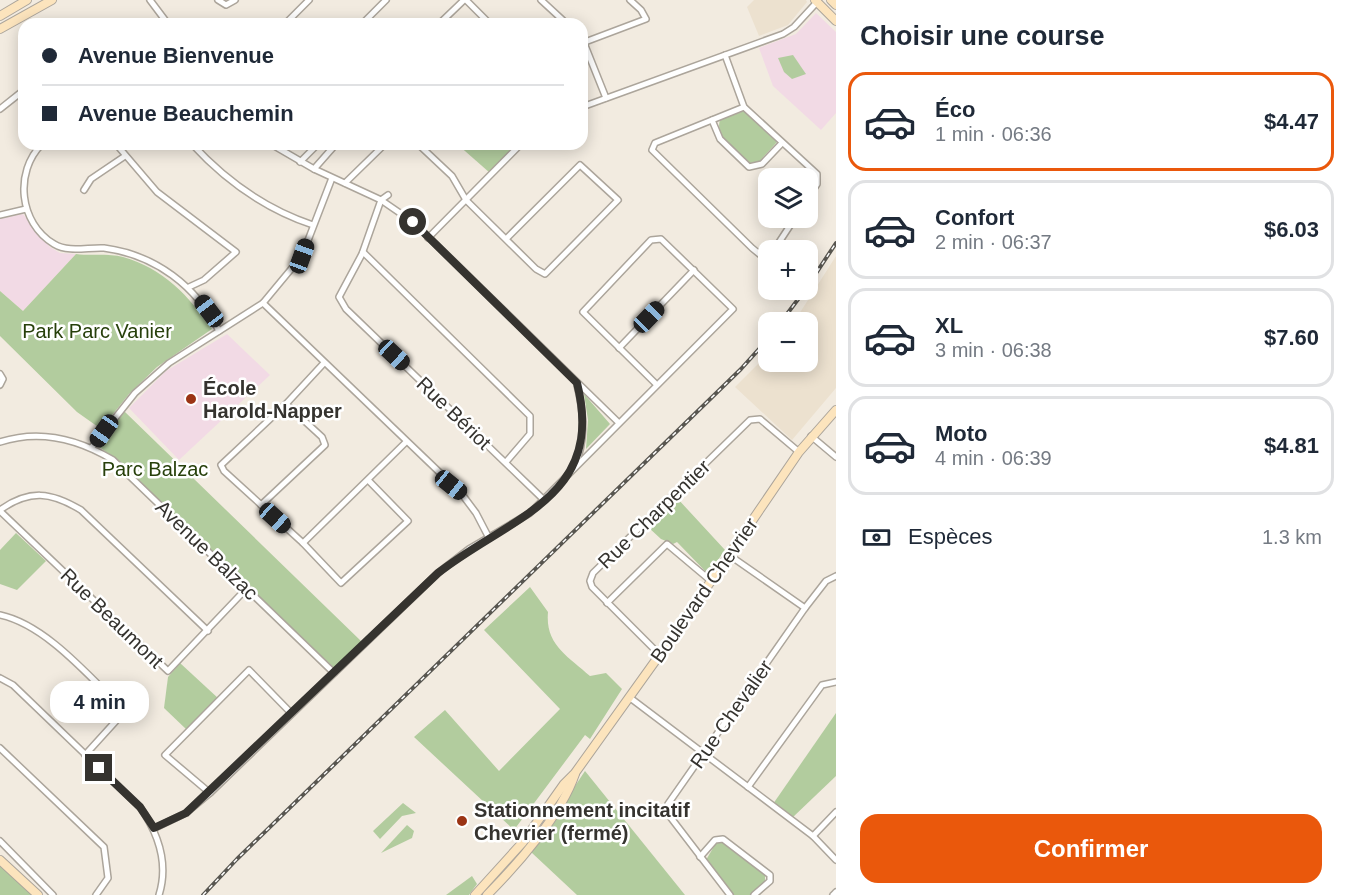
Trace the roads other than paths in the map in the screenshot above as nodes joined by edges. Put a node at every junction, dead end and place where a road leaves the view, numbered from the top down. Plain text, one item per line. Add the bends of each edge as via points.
1 (27, 0) edge
2 (52, 0) edge
3 (218, 0) edge
4 (235, 0) edge
5 (309, 0) edge
6 (386, 0) edge
7 (465, 0) edge
8 (541, 0) edge
9 (630, 0) edge
10 (831, 0) edge
11 (153, 1) edge
12 (817, 1) edge
13 (836, 5) edge
14 (0, 16) edge
15 (20, 18) edge
16 (164, 18) edge
17 (291, 18) edge
18 (368, 18) edge
19 (446, 18) edge
20 (484, 18) edge
21 (560, 18) edge
22 (18, 19) edge
23 (836, 21) edge
24 (0, 29) edge
25 (588, 39) edge
26 (588, 51) edge
27 (725, 55) junction
28 (18, 95) edge
29 (606, 98) junction
30 (588, 105) edge
31 (744, 107) junction
32 (0, 109) edge
33 (712, 120) junction
34 (782, 143) junction
35 (37, 150) edge
36 (120, 150) edge
37 (197, 150) edge
38 (281, 150) edge
39 (312, 150) edge
40 (331, 150) edge
41 (379, 150) edge
42 (424, 150) edge
43 (515, 150) edge
44 (125, 156) junction
45 (300, 162) junction
46 (810, 168) edge
47 (314, 170) junction
48 (333, 178) junction
49 (345, 183) junction
50 (84, 190) dead end
51 (388, 195) dead end
52 (381, 200) junction
53 (466, 200) junction
54 (26, 209) junction
55 (0, 215) edge
56 (314, 225) junction
57 (429, 238) junction
58 (506, 239) junction
59 (363, 252) junction
60 (758, 253) edge
61 (694, 270) junction
62 (189, 287) junction
63 (263, 303) junction
64 (219, 331) junction
65 (620, 348) junction
66 (324, 363) junction
67 (0, 374) edge
68 (577, 383) junction
69 (656, 384) junction
70 (0, 385) edge
71 (286, 404) junction
72 (836, 410) edge
73 (619, 423) junction
74 (811, 436) junction
75 (0, 442) edge
76 (406, 442) junction
77 (92, 447) junction
78 (799, 452) junction
79 (836, 457) edge
80 (506, 462) junction
81 (573, 470) junction
82 (369, 481) junction
83 (544, 500) junction
84 (261, 505) junction
85 (0, 510) edge
86 (489, 538) junction
87 (303, 543) junction
88 (729, 555) junction
89 (836, 576) edge
90 (711, 581) junction
91 (247, 588) junction
92 (607, 603) junction
93 (805, 608) junction
94 (0, 615) edge
95 (208, 631) junction
96 (660, 655) junction
97 (334, 673) junction
98 (0, 678) edge
99 (836, 682) edge
100 (629, 697) junction
101 (291, 713) junction
102 (0, 748) edge
103 (703, 753) junction
104 (85, 755) junction
105 (575, 773) junction
106 (748, 787) junction
107 (210, 793) junction
108 (836, 812) edge
109 (154, 828) junction
110 (813, 836) junction
111 (0, 841) edge
112 (700, 857) junction
113 (0, 860) edge
114 (836, 860) edge
115 (836, 892) edge
116 (38, 895) edge
117 (53, 895) edge
118 (96, 895) edge
119 (159, 895) edge
120 (475, 895) edge
121 (487, 895) edge
122 (730, 895) edge
123 (754, 895) edge
124 (833, 895) edge

1 - 14 street
2 - 15 street
3 - 4 street via 225,5
5 - 17 street
6 - 18 street
7 - 19 street
7 - 20 street
8 - 21 street
9 - 25 street via 646,19
10 - 13 street
11 - 16 street
12 - 23 street
12 - 27 street via 786,32
22 - 24 street
26 - 29 street
27 - 29 street
27 - 31 street
28 - 32 street
29 - 30 street
31 - 33 street
31 - 34 street
33 - 34 street via 720,139 749,167 762,165
33 - 60 street via 655,143 652,150
34 - 46 street
35 - 54 street via 26,171
36 - 44 street
37 - 56 street via 210,165 261,203 289,218
38 - 45 street
39 - 45 street
40 - 47 street
41 - 49 street
42 - 53 street via 452,176
43 - 53 street
44 - 50 street via 93,177
44 - 62 street via 175,208 236,252 204,280
45 - 47 street
47 - 48 street
48 - 49 street
48 - 56 street
49 - 52 street
51 - 52 street
52 - 57 street
52 - 59 street, Rue Bériot
53 - 57 street
53 - 58 street
54 - 55 street
54 - 62 street via 54,244 70,249 104,248 134,256 175,275
56 - 63 street via 302,256
57 - 68 street
58 - 58 street via 580,165 618,200 545,274
59 - 80 street, Rue Bériot via 339,297 346,309
59 - 80 street via 530,416 530,434
61 - 65 street
61 - 65 street via 661,239 651,240 582,312
61 - 69 street via 733,309
62 - 64 street via 209,311
63 - 64 street
63 - 66 street
64 - 77 street via 169,363 135,393
65 - 69 street
66 - 71 street
66 - 76 street
67 - 70 street
68 - 73 street
68 - 81 street via 584,417 580,455
69 - 73 street
71 - 84 street via 322,437 325,445
71 - 84 street via 221,465
72 - 74 street, Boulevard Chevrier
73 - 81 street
74 - 78 street, Boulevard Chevrier
74 - 79 street
75 - 77 street, Avenue Balzac via 36,436 61,437
76 - 82 street
76 - 86 street via 461,493
77 - 91 street, Avenue Balzac via 113,460
78 - 88 street, Boulevard Chevrier
78 - 92 street, Rue Charpentier via 760,420 750,420 592,573 592,586
80 - 83 street, Rue Bériot
81 - 83 street
82 - 87 street
82 - 87 street via 408,521 341,583
83 - 86 street
84 - 87 street
85 - 95 street via 25,496 60,497 81,510
85 - 95 street, Rue Beaumont via 168,671
86 - 97 street via 438,573
88 - 90 street, Boulevard Chevrier
88 - 93 street
89 - 93 street, Rue Chevalier via 826,581
90 - 92 street via 667,544
90 - 96 street, Boulevard Chevrier
91 - 95 street, Rue Beaumont
91 - 97 street, Avenue Balzac
92 - 96 street, Rue Charpentier
93 - 103 street, Rue Chevalier
94 - 104 street via 36,632 65,653 124,711
96 - 100 street, Boulevard Chevrier
97 - 101 street
98 - 104 street via 13,685
99 - 106 street via 822,685
100 - 103 street
100 - 105 street, Boulevard Chevrier
101 - 107 street
101 - 107 street via 249,670 216,702 165,755
102 - 118 street via 104,847 108,878
103 - 106 street
103 - 112 street, Rue Chevalier via 667,810
104 - 109 street via 140,807
105 - 120 street, Boulevard Chevrier via 523,842
105 - 121 street, Boulevard Chevrier via 570,789 534,841
106 - 110 street
107 - 109 street via 186,813
108 - 110 street
109 - 119 street via 163,868
110 - 114 street
111 - 117 street
112 - 122 street, Rue Chevalier
112 - 123 street via 715,840 723,839 770,875 770,881
113 - 116 street
115 - 124 street

